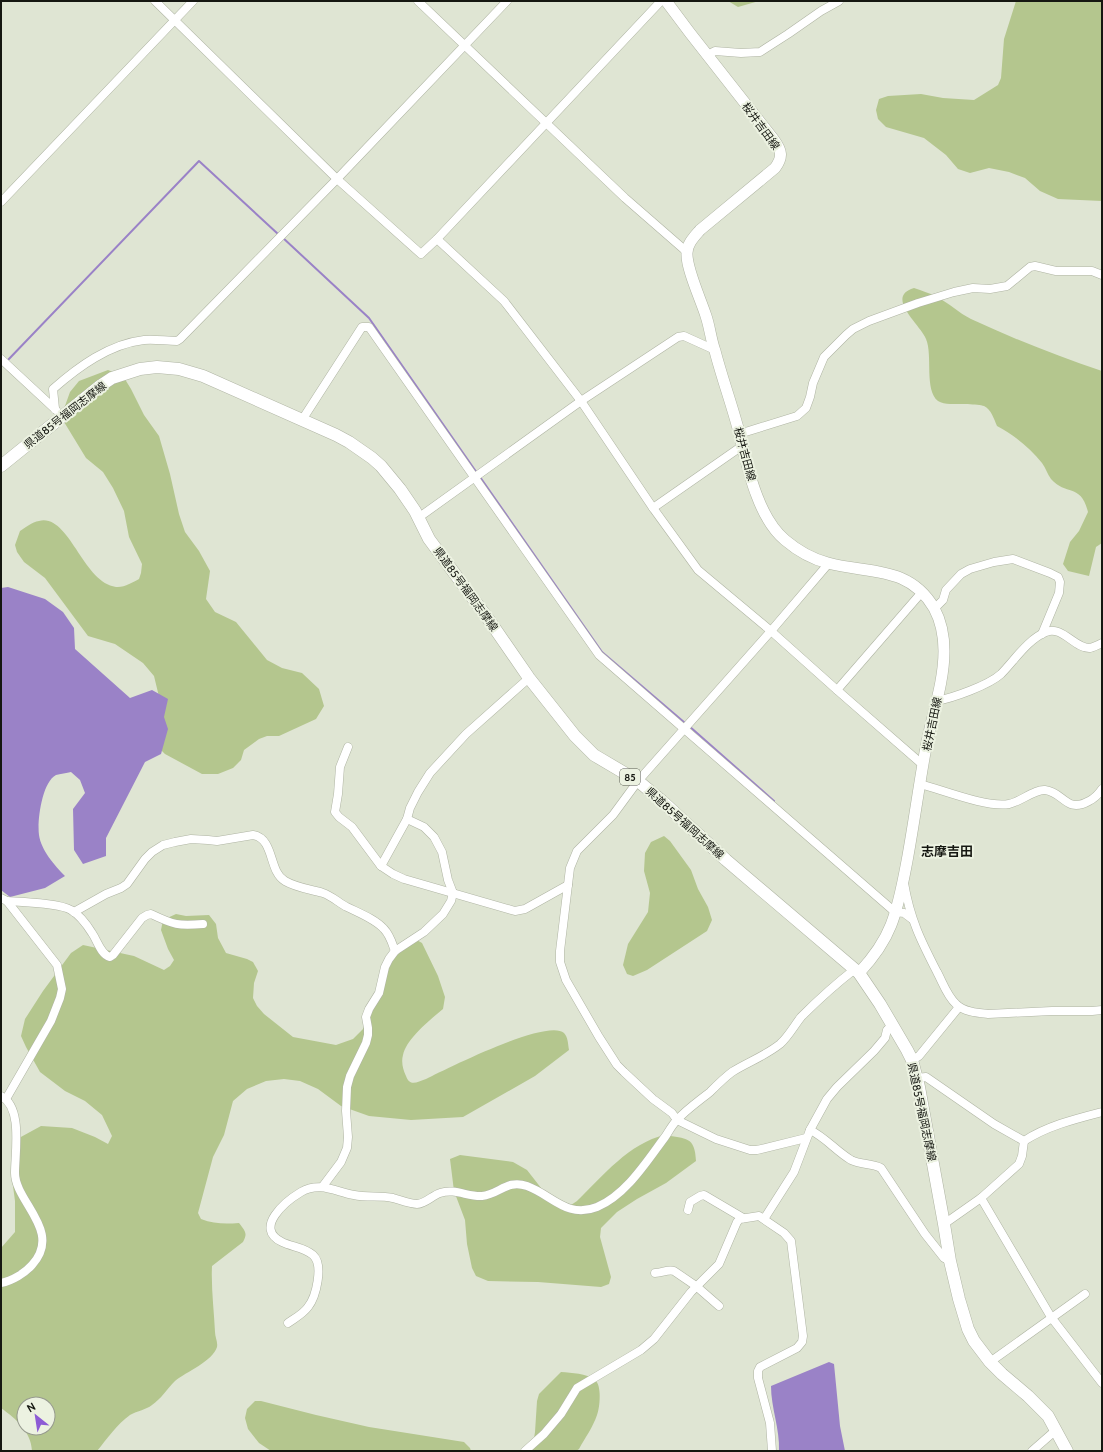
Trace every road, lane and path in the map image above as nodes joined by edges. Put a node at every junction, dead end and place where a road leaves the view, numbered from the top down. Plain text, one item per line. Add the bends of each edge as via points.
1 (154, 1) edge
2 (193, 1) edge
3 (418, 1) edge
4 (507, 1) edge
5 (661, 1) edge
6 (666, 1) edge
7 (839, 1) edge
8 (175, 21) junction
9 (465, 45) junction
10 (708, 55) junction
11 (546, 123) junction
12 (337, 179) junction
13 (1, 202) edge
14 (437, 239) junction
15 (687, 252) junction
16 (1102, 275) edge
17 (714, 350) junction
18 (1, 359) edge
19 (582, 402) junction
20 (58, 413) junction
21 (302, 420) junction
22 (740, 434) junction
23 (742, 446) junction
24 (1, 466) edge
25 (475, 478) junction
26 (653, 508) junction
27 (418, 518) junction
28 (829, 563) junction
29 (922, 592) junction
30 (934, 609) junction
31 (771, 631) junction
32 (1042, 634) junction
33 (1102, 643) edge
34 (528, 678) junction
35 (837, 690) junction
36 (936, 701) junction
37 (684, 729) junction
38 (348, 747) dead end
39 (923, 765) junction
40 (638, 782) junction
41 (920, 784) junction
42 (1102, 789) edge
43 (407, 819) junction
44 (381, 866) junction
45 (903, 878) junction
46 (568, 885) junction
47 (454, 893) junction
48 (4, 900) edge
49 (74, 912) junction
50 (895, 912) junction
51 (912, 919) junction
52 (203, 924) dead end
53 (395, 951) junction
54 (857, 971) junction
55 (959, 1006) junction
56 (1102, 1010) edge
57 (892, 1025) junction
58 (912, 1060) junction
59 (917, 1078) junction
60 (4, 1098) edge
61 (1102, 1112) edge
62 (677, 1120) junction
63 (808, 1134) junction
64 (1024, 1141) junction
65 (323, 1186) junction
66 (981, 1198) junction
67 (688, 1210) dead end
68 (743, 1218) junction
69 (764, 1219) junction
70 (944, 1224) junction
71 (950, 1261) junction
72 (655, 1273) dead end
73 (1, 1283) edge
74 (696, 1286) junction
75 (1085, 1294) dead end
76 (719, 1306) dead end
77 (1051, 1317) junction
78 (288, 1323) dead end
79 (990, 1362) junction
80 (1102, 1383) edge
81 (1056, 1430) junction
82 (525, 1451) edge
83 (772, 1451) edge
84 (1032, 1451) edge
85 (1067, 1451) edge

1 - 8 street
2 - 8 street
3 - 9 street
4 - 9 street
5 - 11 street
6 - 10 main road, 桜井吉田線
7 - 10 street via 760,52 715,51
8 - 12 street
8 - 13 street
9 - 11 street
9 - 12 street
10 - 15 main road, 桜井吉田線 via 780,148 781,154 780,162 775,168 700,230 691,240
11 - 14 street
11 - 15 street via 625,198
12 - 14 street via 421,254
12 - 20 street via 180,339 134,342 108,351 74,371 53,389
14 - 19 street via 504,300
15 - 17 main road, 桜井吉田線
16 - 22 street via 1092,271 1056,271 1035,266 1007,286 954,292 869,321 846,335 824,357 813,382 806,408 797,416
17 - 19 street via 684,336 678,337
17 - 22 main road, 桜井吉田線
18 - 20 street
19 - 25 street
19 - 26 street
20 - 21 main road, 県道85号福岡志摩線 / 85 via 112,378 140,369 157,367 179,368 203,376
20 - 24 main road, 県道85号福岡志摩線 / 85
21 - 25 street via 362,328 369,327
21 - 27 main road, 県道85号福岡志摩線 / 85 via 349,442 372,458 400,488
22 - 23 main road, 桜井吉田線
23 - 26 street
23 - 28 main road, 桜井吉田線 via 756,494 771,525 783,539 796,548 810,557
25 - 27 street
25 - 37 street via 599,655
26 - 31 street via 698,570
27 - 34 main road, 県道85号福岡志摩線 / 85 via 429,539
28 - 29 main road, 桜井吉田線 via 881,571 903,578
28 - 31 street
29 - 30 main road, 桜井吉田線
29 - 35 street
30 - 32 street via 946,590 961,574 994,562 1013,559 1050,573 1058,577 1060,582 1059,593
30 - 36 main road, 桜井吉田線 via 940,623 944,651 943,670
31 - 35 street
31 - 37 street
32 - 33 street via 1054,631 1090,648
32 - 36 street via 997,677 978,687
34 - 40 main road, 県道85号福岡志摩線 / 85 via 583,745 604,762
34 - 43 street via 466,734 430,773 415,797
35 - 39 street
36 - 39 main road, 桜井吉田線
37 - 40 street
37 - 50 street
38 - 44 street via 340,767 335,812 352,827
39 - 41 main road, 桜井吉田線
40 - 46 street via 613,815 577,851 570,868
40 - 54 main road, 県道85号福岡志摩線 / 85
41 - 42 street via 999,805 1009,804 1044,790 1050,791 1071,805 1078,806 1094,798
41 - 45 main road, 桜井吉田線
43 - 44 street
43 - 47 street via 424,827 434,836 442,852 448,880
44 - 47 street via 404,879
45 - 50 main road, 桜井吉田線
45 - 51 street, 桜井吉田線
46 - 47 street via 525,909 515,911
46 - 62 street via 560,951 560,962 566,980 617,1065
47 - 53 street via 443,914 432,926
48 - 49 street via 66,907
48 - 60 street via 56,965 62,989 51,1021
49 - 52 street via 92,932 104,954 110,957 147,915 151,914 183,926
49 - 53 street via 127,884 145,859 163,845 254,835 264,841 279,877 293,886 325,894 383,928 388,933
50 - 51 street via 904,913
50 - 54 main road, 桜井吉田線 via 891,926 876,953
51 - 55 street, 桜井吉田線 via 943,985
53 - 65 street via 385,967 378,993 366,1017 366,1043 350,1076 346,1110 348,1137 344,1157
54 - 57 main road, 県道85号福岡志摩線 / 85
54 - 62 street via 843,979 801,1018 781,1043 731,1073
55 - 56 street via 988,1014
55 - 58 street via 919,1056
57 - 58 main road, 県道85号福岡志摩線 / 85
57 - 63 street via 874,1051 827,1099
58 - 59 main road, 県道85号福岡志摩線 / 85
59 - 64 street via 926,1077 994,1124
59 - 70 main road, 県道85号福岡志摩線 / 85
60 - 73 street via 14,1111 16,1181 36,1216 42,1245 39,1255 29,1268 11,1280
61 - 64 street via 1061,1124
62 - 63 street via 716,1139 750,1150 758,1150
62 - 65 street via 642,1168 626,1185 609,1200 597,1207 584,1210 562,1206 529,1187 513,1184 486,1195 456,1191 438,1193 418,1204 381,1196 354,1195
63 - 69 street via 794,1172
63 - 71 street via 818,1134 852,1161 875,1164 881,1168 924,1234 944,1258
64 - 66 street via 1019,1164
65 - 78 street via 304,1190 282,1207 271,1221 273,1236 316,1257 319,1271 312,1300 303,1313
66 - 70 street
66 - 77 street
67 - 68 street via 690,1202 704,1195
68 - 69 street via 759,1216
68 - 74 street via 737,1222 719,1264
69 - 83 street via 791,1240 803,1336 797,1348 760,1367 758,1371 770,1423
70 - 71 main road, 県道85号福岡志摩線 / 85
71 - 79 main road, 県道85号福岡志摩線 / 85 via 968,1329
72 - 74 street via 671,1270
74 - 76 street
74 - 82 street via 654,1339 641,1350 577,1388 561,1414
75 - 77 street
77 - 79 street
77 - 80 street
79 - 81 main road, 県道85号福岡志摩線 / 85 via 1048,1416
81 - 84 street
81 - 85 main road, 県道85号福岡志摩線 / 85

